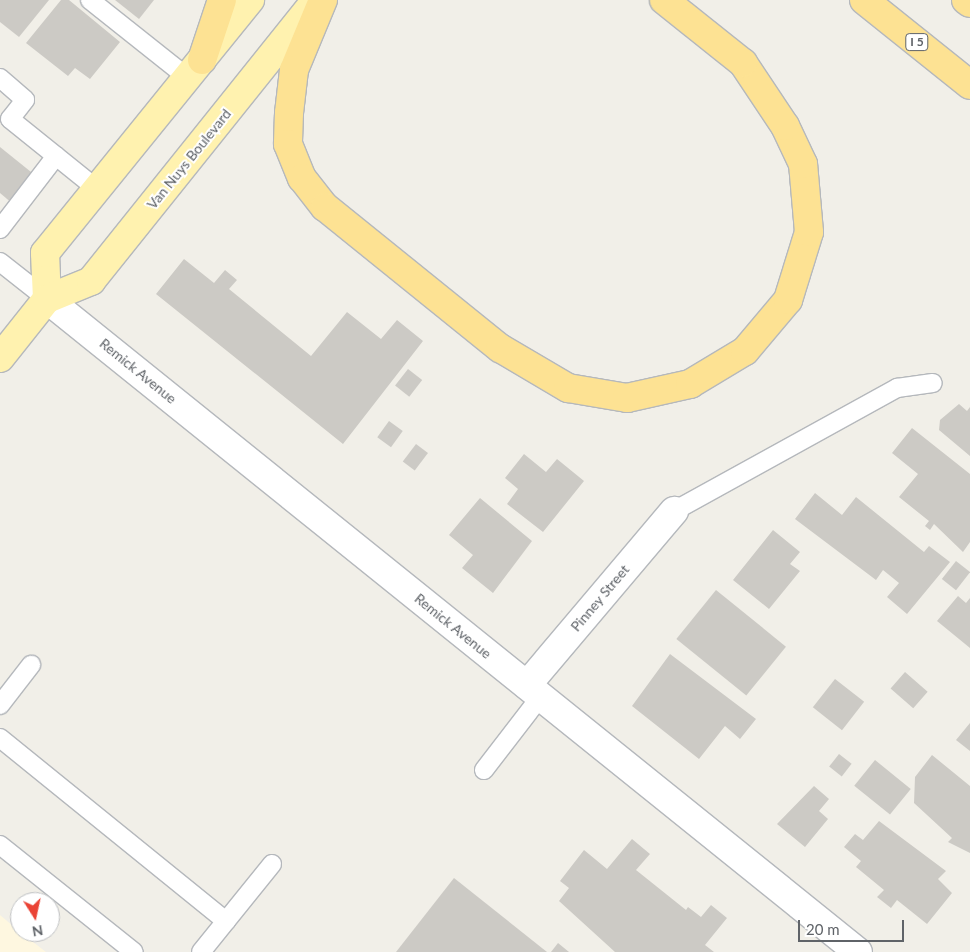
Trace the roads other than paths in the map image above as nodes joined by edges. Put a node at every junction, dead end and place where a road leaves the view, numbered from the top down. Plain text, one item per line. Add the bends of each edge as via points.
1 (90, 0) edge
2 (222, 0) edge
3 (250, 0) edge
4 (316, 0) edge
5 (323, 0) edge
6 (664, 0) edge
7 (864, 0) edge
8 (966, 0) edge
9 (970, 3) edge
10 (195, 69) junction
11 (0, 78) edge
12 (970, 85) edge
13 (56, 156) junction
14 (97, 189) junction
15 (0, 229) edge
16 (0, 262) edge
17 (47, 299) junction
18 (0, 358) edge
19 (933, 383) dead end
20 (674, 511) joint
21 (31, 665) dead end
22 (534, 691) junction
23 (0, 705) edge
24 (0, 738) edge
25 (484, 770) dead end
26 (0, 845) edge
27 (272, 864) dead end
28 (226, 921) junction
29 (134, 952) edge
30 (201, 952) edge
31 (858, 952) edge

1 - 10 lane
2 - 10 highway
3 - 10 main road
4 - 17 main road, Van Nuys Boulevard via 91,281
5 - 6 highway via 294,70 288,144 302,178 325,207 500,348 568,388 627,398 690,384 745,351 788,300 809,232 803,164 786,126 743,63
7 - 12 highway, I 5
8 - 9 highway
10 - 14 main road
11 - 13 lane via 25,100 10,119
13 - 14 lane
13 - 15 lane
14 - 17 main road via 45,253
16 - 17 lane
17 - 18 main road, Van Nuys Boulevard
17 - 22 street, Remick Avenue
19 - 20 lane via 897,388
20 - 22 street, Pinney Street
21 - 23 lane
22 - 25 lane
22 - 31 street, Remick Avenue
24 - 28 lane
26 - 29 lane
27 - 28 lane
28 - 30 lane

